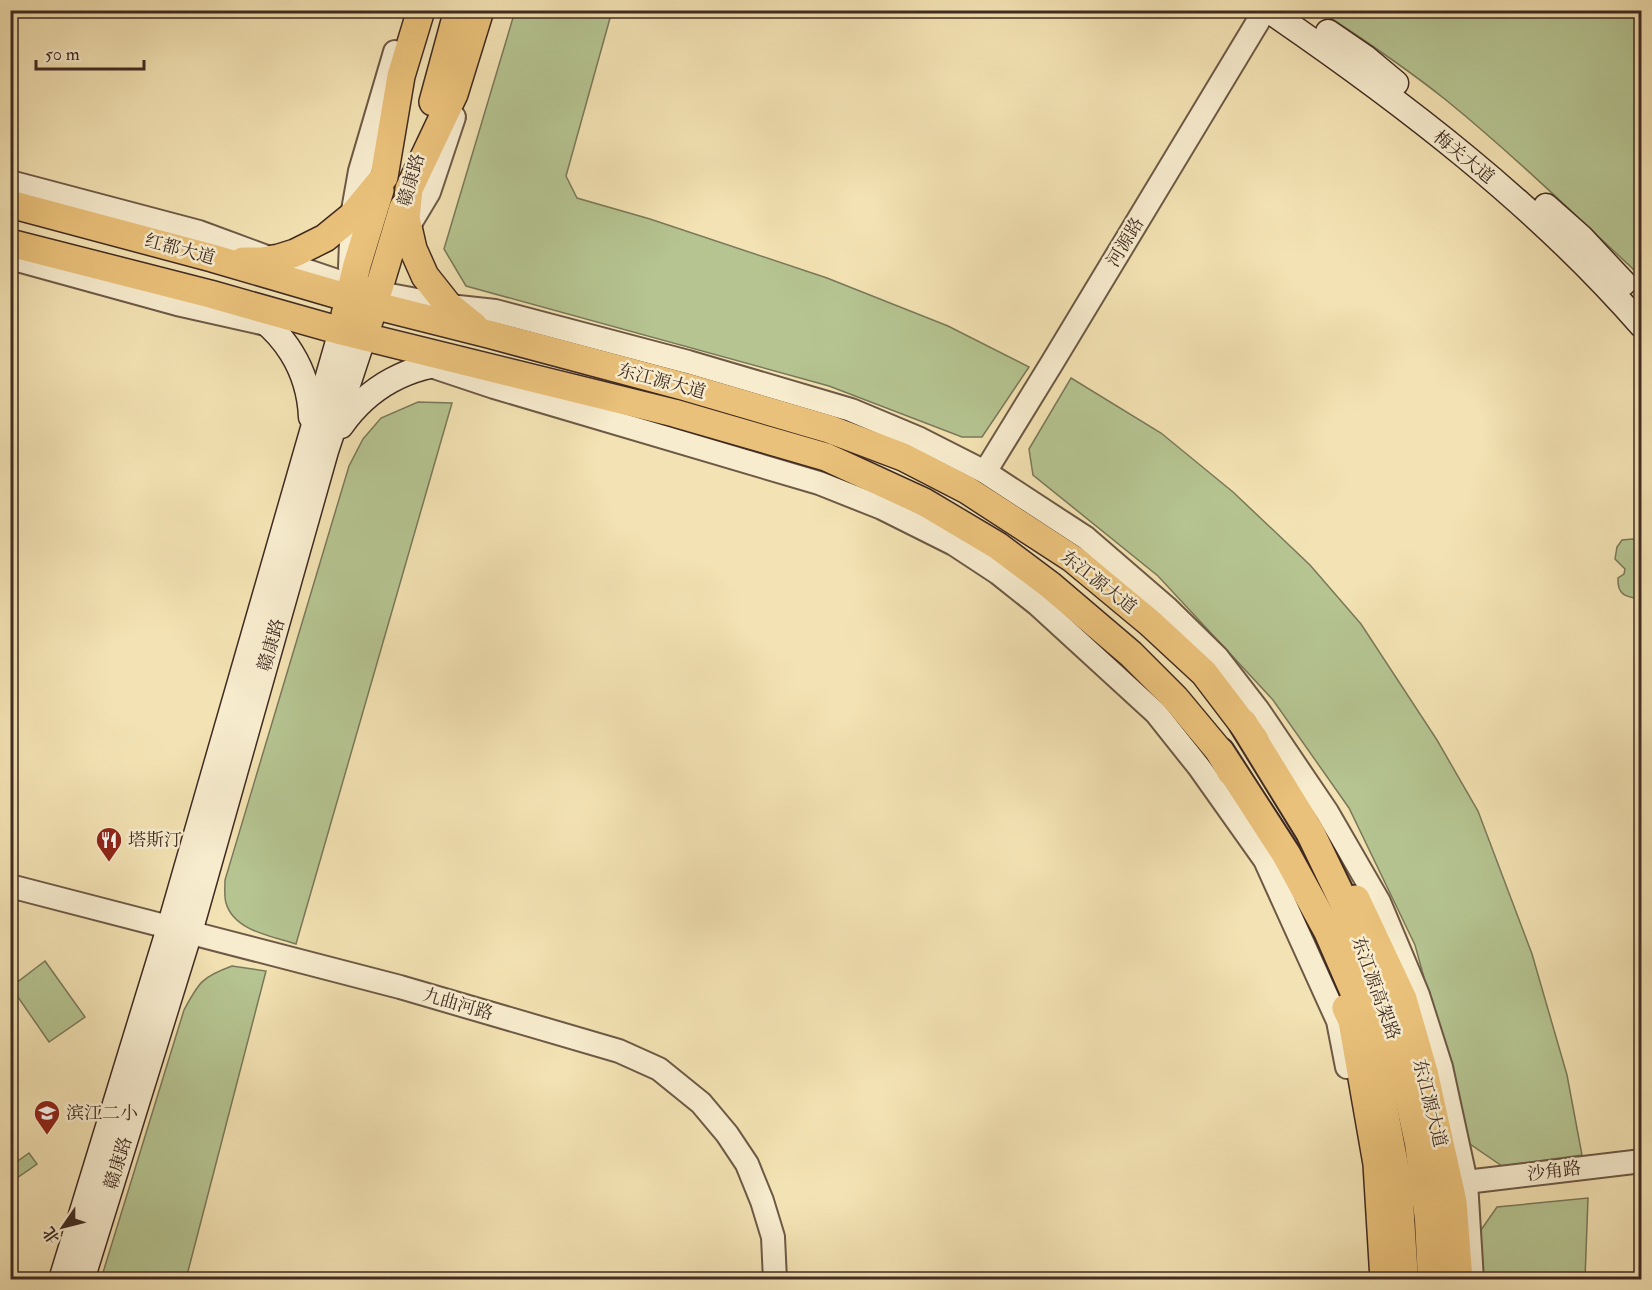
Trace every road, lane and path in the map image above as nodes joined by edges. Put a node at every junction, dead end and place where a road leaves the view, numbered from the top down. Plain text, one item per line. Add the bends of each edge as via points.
1 (407, 10) edge
2 (421, 10) edge
3 (433, 10) edge
4 (459, 10) edge
5 (480, 10) edge
6 (491, 10) edge
7 (1266, 10) edge
8 (1297, 10) edge
9 (384, 177) junction
10 (10, 182) edge
11 (409, 189) junction
12 (10, 204) edge
13 (352, 216) junction
14 (407, 228) junction
15 (10, 243) edge
16 (10, 258) edge
17 (212, 258) junction
18 (272, 260) junction
19 (210, 294) junction
20 (363, 294) junction
21 (1641, 302) edge
22 (448, 306) junction
23 (269, 325) junction
24 (1641, 326) edge
25 (488, 334) junction
26 (351, 338) junction
27 (476, 363) junction
28 (429, 365) junction
29 (311, 432) junction
30 (326, 451) junction
31 (985, 472) junction
32 (1243, 723) junction
33 (1220, 752) junction
34 (10, 886) edge
35 (179, 930) junction
36 (1641, 1161) edge
37 (1466, 1182) junction
38 (61, 1280) edge
39 (82, 1280) edge
40 (775, 1280) edge
41 (1372, 1280) edge
42 (1384, 1280) edge
43 (1404, 1280) edge
44 (1432, 1280) edge
45 (1459, 1280) edge
46 (1473, 1280) edge

1 - 13 street via 360,171
2 - 9 main road via 401,76
3 - 9 main road, 赣康路
4 - 11 main road, 赣康路
5 - 11 main road via 454,94
6 - 14 street via 429,192
7 - 24 main road, 梅关大道 via 1404,108 1526,208
7 - 31 street, 河源路
8 - 21 main road, 梅关大道 via 1366,58 1521,184 1581,237
9 - 13 main road
9 - 20 main road, 赣康路
10 - 18 street via 199,232
11 - 14 main road
11 - 20 main road, 赣康路
12 - 17 main road, 红都大道
13 - 18 main road via 316,244
13 - 20 street
14 - 20 street
14 - 22 main road via 422,270
15 - 19 main road, 红都大道
16 - 23 street
17 - 18 main road
17 - 20 main road, 红都大道
18 - 20 street
19 - 23 main road via 253,312
19 - 26 main road, 红都大道
20 - 22 street
20 - 25 main road, 东江源大道
20 - 26 main road, 赣康路
22 - 25 main road
22 - 31 street via 506,314 851,410
23 - 26 street
23 - 29 main road via 302,371 310,401
25 - 32 main road, 东江源大道 via 829,429 912,461 968,490 1073,559 1150,622 1204,673
26 - 27 main road, 东江源大道
26 - 28 street
26 - 29 main road, 赣康路
26 - 30 main road, 赣康路
27 - 28 main road
27 - 33 main road, 东江源大道 via 674,413 826,457 924,502 998,546 1050,585 1131,654
28 - 30 main road via 395,377 368,395 347,417
28 - 41 street via 819,483 882,508 954,544 998,573 1156,713 1265,860 1338,1022 1364,1147
29 - 35 main road, 赣康路
30 - 35 main road, 赣康路
31 - 37 street via 1086,538 1167,608 1217,657 1258,710 1327,812 1379,902 1418,995 1438,1057
32 - 44 highway, 东江源高架路 via 1310,832 1350,915 1385,1008 1419,1143
32 - 45 main road, 东江源大道 via 1320,828 1402,999 1424,1072 1453,1202
33 - 42 main road, 东江源大道 via 1317,935 1352,1021 1377,1164
33 - 43 highway, 东江源高架路 via 1286,854 1328,931 1358,1000 1371,1044 1398,1186
34 - 35 street, 九曲河路
35 - 38 main road, 赣康路
35 - 39 main road, 赣康路
35 - 40 street, 九曲河路 via 400,987 619,1051 659,1069 702,1103 747,1164 773,1237
36 - 37 street, 沙角路
37 - 46 street

